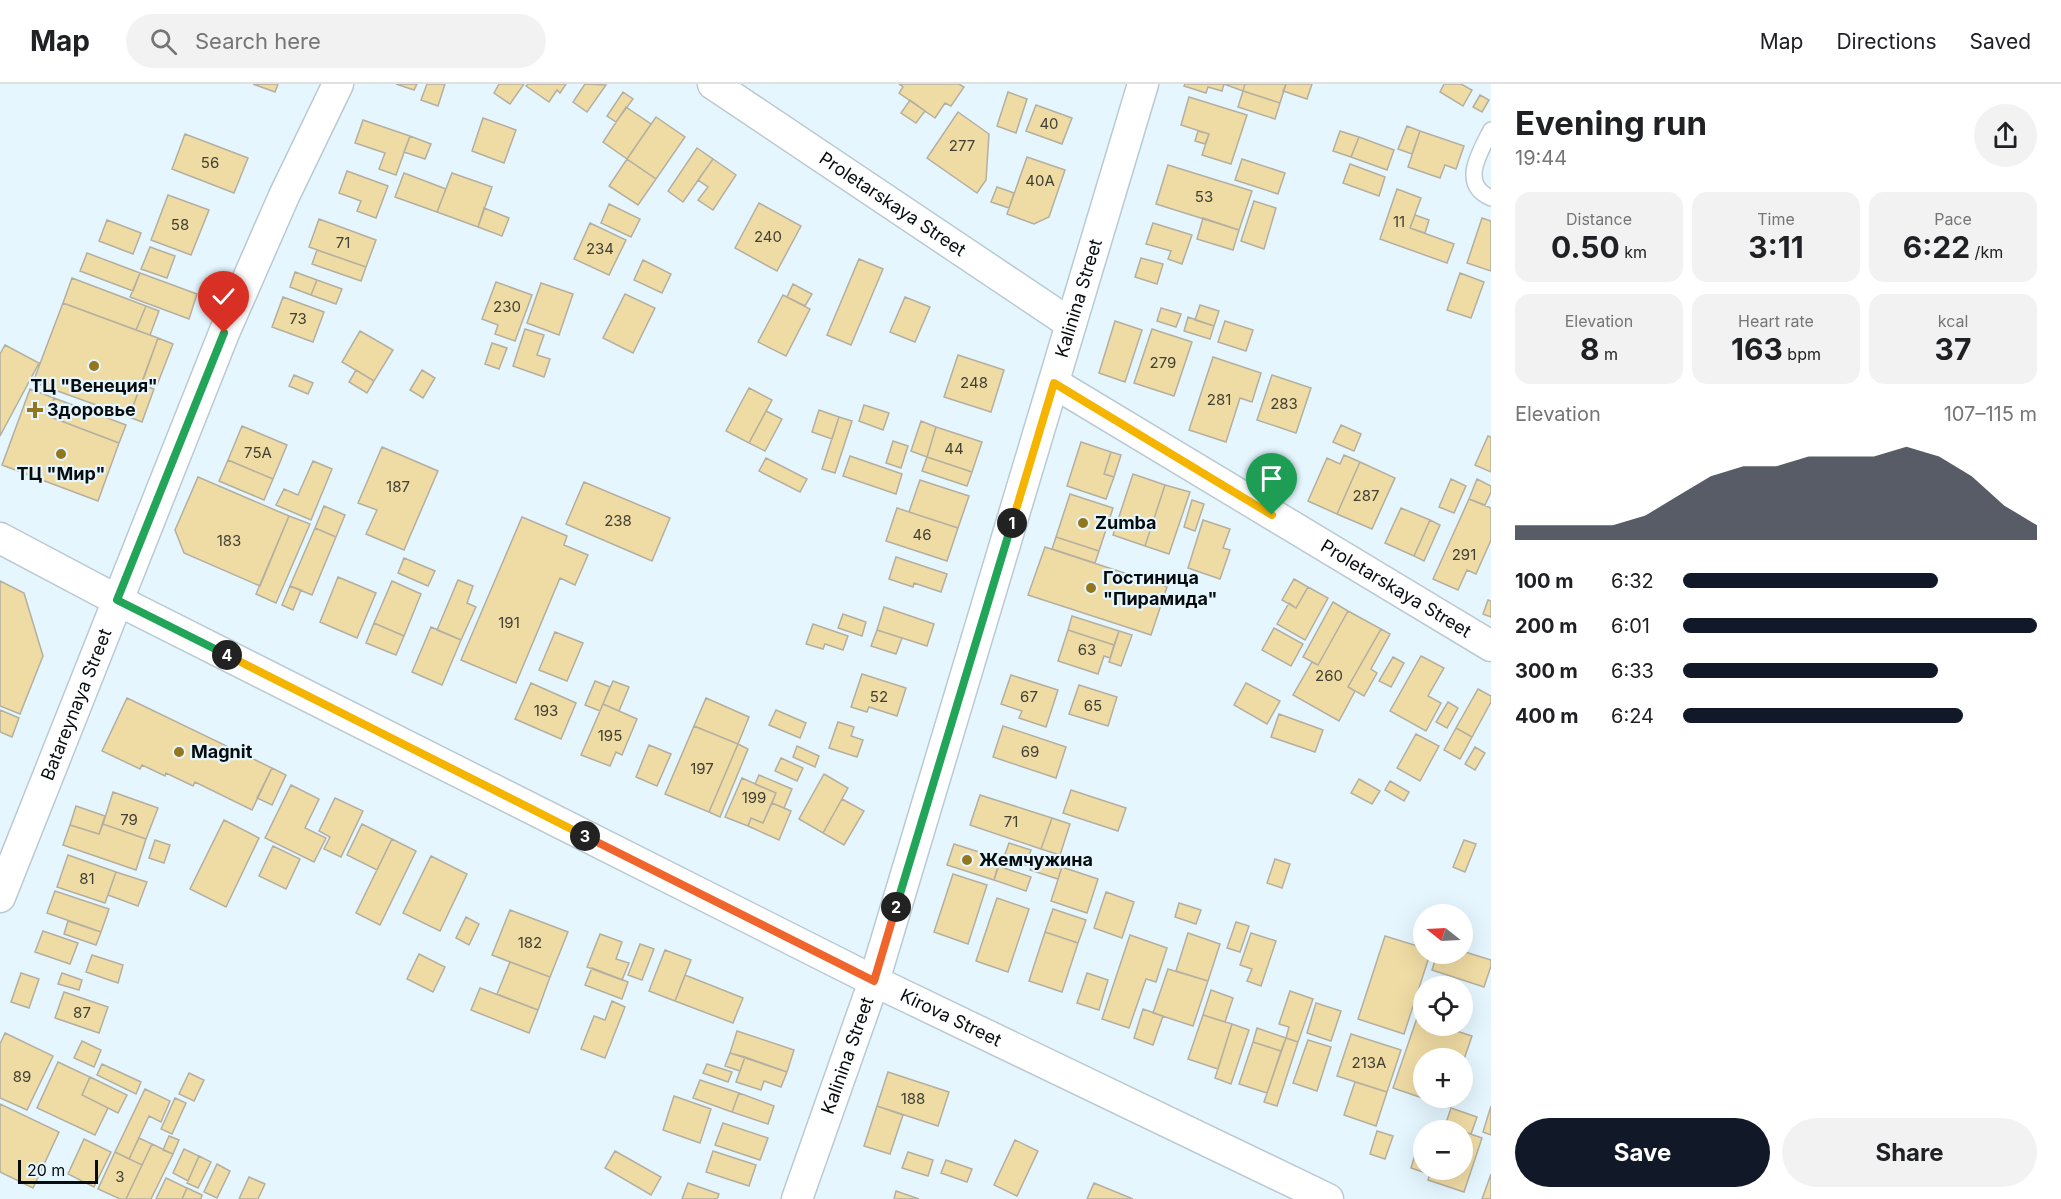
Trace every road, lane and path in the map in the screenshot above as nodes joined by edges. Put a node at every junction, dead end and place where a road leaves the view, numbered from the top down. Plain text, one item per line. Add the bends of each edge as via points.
1 (338, 84) edge
2 (713, 84) edge
3 (1143, 84) edge
4 (1491, 130) edge
5 (1491, 198) edge
6 (1071, 324) junction
7 (1054, 383) junction
8 (0, 538) edge
9 (117, 600) junction
10 (1491, 646) edge
11 (0, 897) edge
12 (874, 981) junction
13 (797, 1199) edge
14 (1328, 1199) edge

1 - 9 street, Batareynaya Street via 224,333
2 - 6 street, Proletarskaya Street
3 - 6 street, Kalinina Street
4 - 5 lane via 1474,175 1475,187
6 - 7 street, Kalinina Street
7 - 10 street, Proletarskaya Street
7 - 12 street, Kalinina Street
8 - 9 street, Kirova Street
9 - 11 street, Batareynaya Street
9 - 12 street, Kirova Street
12 - 13 street, Kalinina Street
12 - 14 street, Kirova Street

